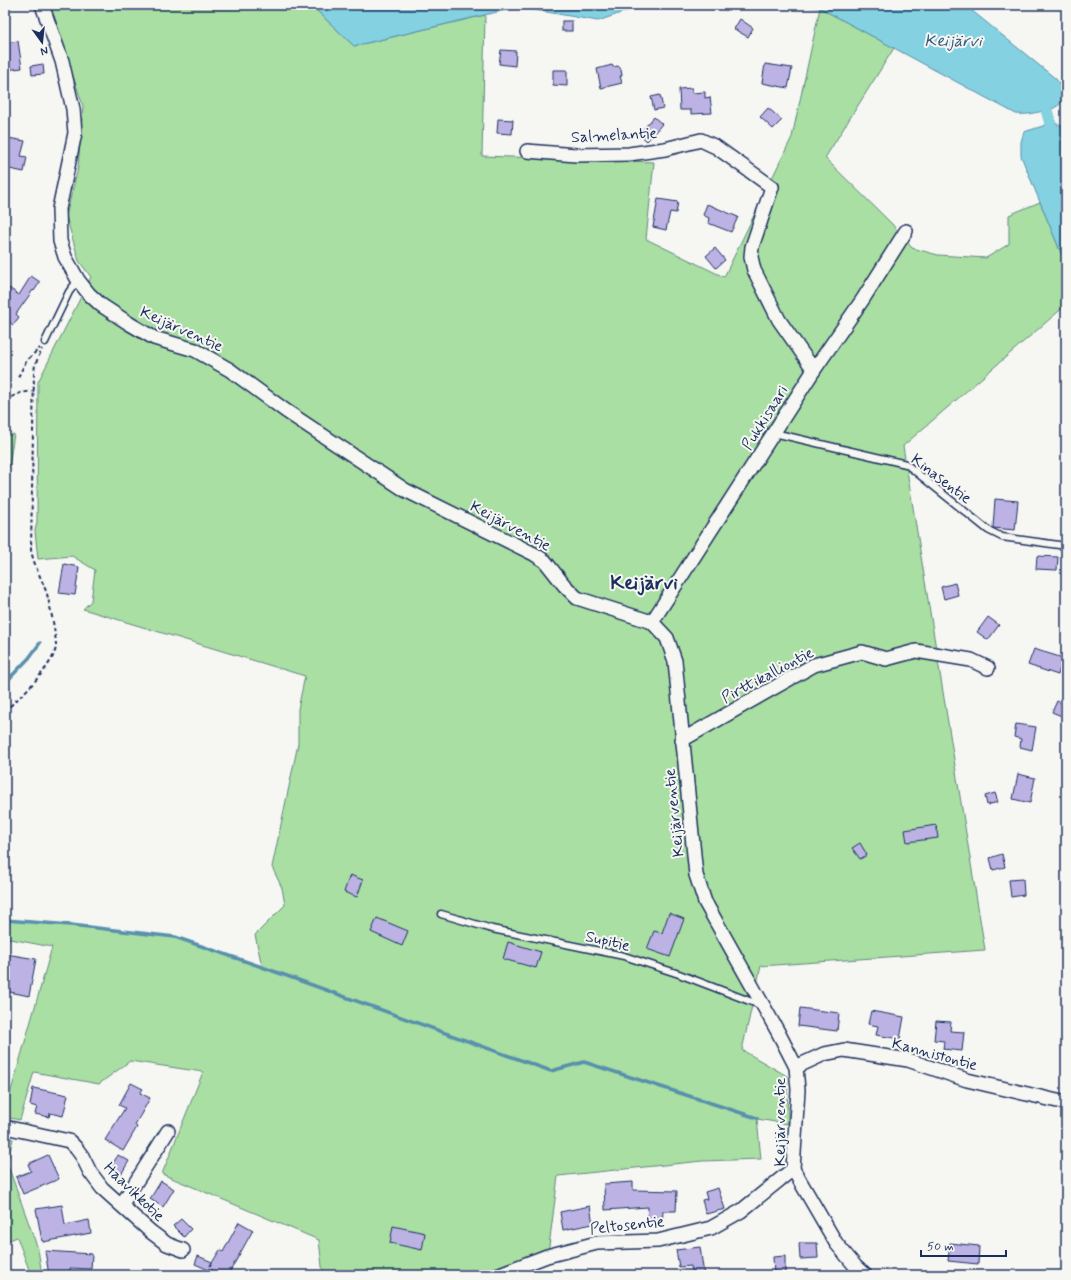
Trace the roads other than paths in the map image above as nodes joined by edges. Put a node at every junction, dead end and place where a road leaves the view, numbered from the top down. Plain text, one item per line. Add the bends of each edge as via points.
1 (42, 5) edge
2 (527, 151) dead end
3 (906, 230) dead end
4 (78, 280) junction
5 (45, 342) road end
6 (814, 370) junction
7 (774, 433) junction
8 (1066, 546) edge
9 (652, 622) junction
10 (988, 668) dead end
11 (682, 740) junction
12 (441, 914) dead end
13 (764, 1006) junction
14 (796, 1067) junction
15 (1066, 1103) edge
16 (5, 1127) edge
17 (168, 1131) dead end
18 (793, 1169) junction
19 (122, 1204) junction
20 (183, 1250) dead end
21 (497, 1275) edge
22 (865, 1275) edge

1 - 4 street, Keijärventie via 62,62 73,108 75,133 59,209 59,230 65,257
2 - 6 street, Salmelantie via 576,155 628,154 665,149 701,140 716,147 772,187 751,257 754,270 779,320
3 - 6 street, Pukkisaari
4 - 5 lane via 69,292
4 - 9 street, Keijärventie via 101,305 130,324 154,338 195,350 230,370 286,411 405,490 534,554 545,561 578,598
6 - 7 street, Pukkisaari
7 - 8 lane, Kinasentie via 906,464 988,530 1002,538
7 - 9 street, Pukkisaari
9 - 11 street, Keijärventie via 667,638 675,661
10 - 11 street, Pirttikalliontie via 971,660 916,651 886,660 862,652 814,665
11 - 13 street, Keijärventie via 696,875 705,902
12 - 13 lane, Supitie via 492,929 624,956
13 - 14 street, Keijärventie
14 - 15 street, Kannistontie via 824,1054 844,1050 908,1060 967,1080
14 - 18 street, Keijärventie via 798,1090
16 - 19 street, Haavikkotie via 69,1141 82,1156 102,1188
17 - 19 street
18 - 21 street, Peltosentie via 741,1211 711,1228 658,1241 597,1242 547,1256
18 - 22 street, Keijärventie via 836,1243
19 - 20 street, Haavikkotie via 151,1232 167,1244

